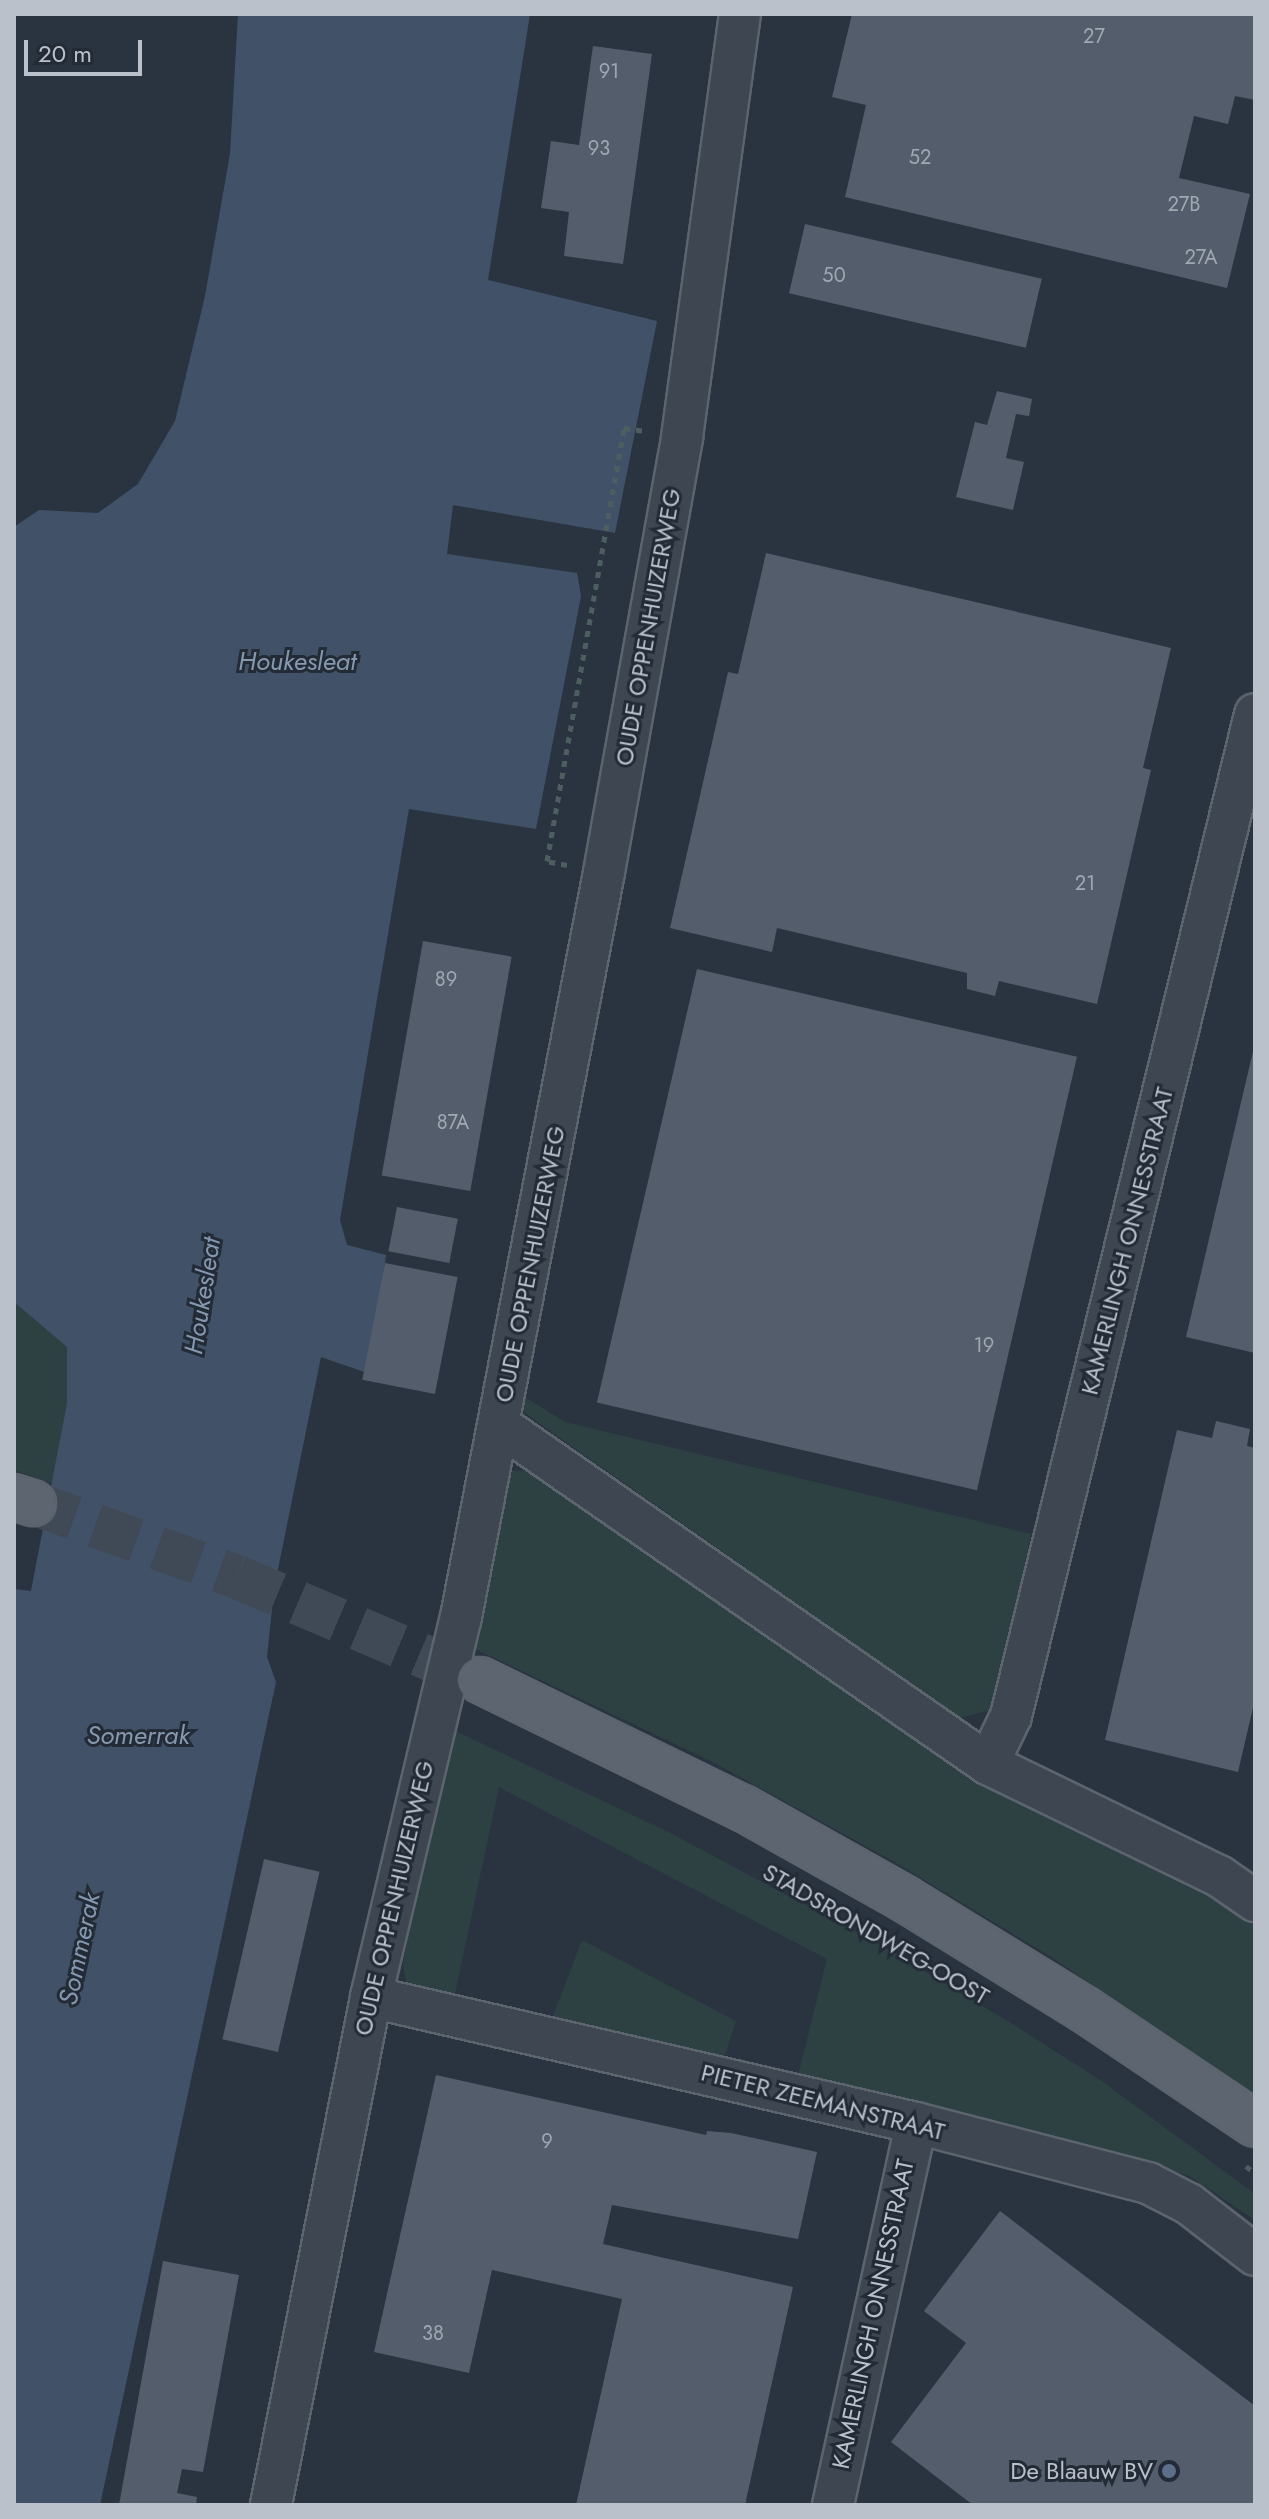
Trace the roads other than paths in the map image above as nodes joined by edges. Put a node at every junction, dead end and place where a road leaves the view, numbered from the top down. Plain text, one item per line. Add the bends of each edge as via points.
1 (740, 14) edge
2 (1255, 714) edge
3 (499, 1425) junction
4 (480, 1680) tunnel mouth
5 (988, 1764) junction
6 (1255, 1901) edge
7 (371, 1997) junction
8 (916, 2123) junction
9 (1249, 2144) edge
10 (1255, 2255) edge
11 (271, 2505) edge
12 (833, 2505) edge

1 - 3 street, OUDE OPPENHUIZERWEG via 682,437
2 - 5 street, KAMERLINGH ONNESSTRAAT via 1011,1716
3 - 5 street
3 - 7 street, OUDE OPPENHUIZERWEG via 461,1617
4 - 9 main road, STADSRONDWEG-OOST via 743,1808 905,1899 1084,2009
5 - 6 street via 1219,1876
7 - 8 street, PIETER ZEEMANSTRAAT
7 - 11 street, OUDE OPPENHUIZERWEG
8 - 10 street, PIETER ZEEMANSTRAAT via 1148,2183 1189,2204
8 - 12 street, KAMERLINGH ONNESSTRAAT

